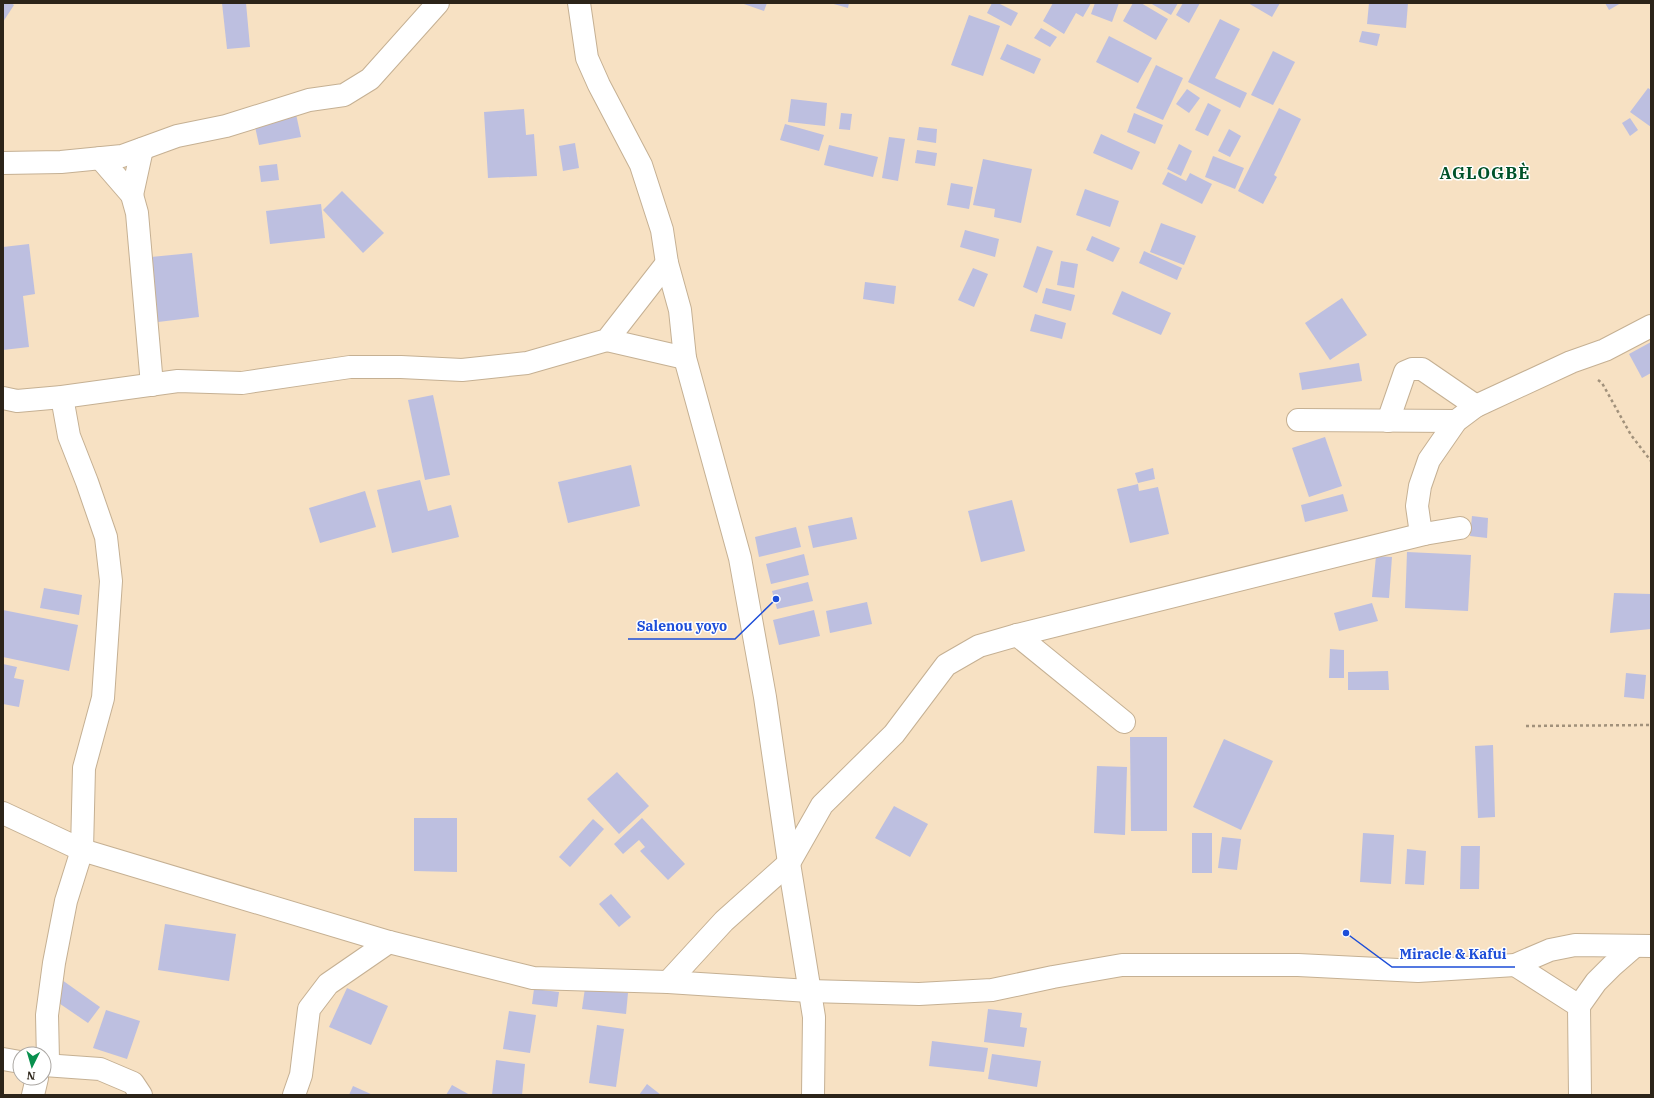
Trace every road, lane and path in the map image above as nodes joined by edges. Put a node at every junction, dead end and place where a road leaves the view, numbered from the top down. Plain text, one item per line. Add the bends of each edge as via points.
1 (438, 3) edge
2 (579, 3) edge
3 (142, 149) junction
4 (100, 158) junction
5 (3, 163) edge
6 (132, 195) junction
7 (667, 263) junction
8 (1651, 326) edge
9 (607, 340) junction
10 (685, 358) junction
11 (1571, 362) junction
12 (152, 385) junction
13 (62, 397) junction
14 (3, 398) edge
15 (1476, 406) junction
16 (1298, 420) dead end
17 (1388, 421) junction
18 (1456, 421) junction
19 (1651, 461) edge
20 (1460, 528) dead end
21 (1424, 534) junction
22 (1017, 634) junction
23 (1124, 722) dead end
24 (1651, 725) edge
25 (1526, 726) dead end
26 (3, 813) edge
27 (82, 850) junction
28 (789, 863) junction
29 (389, 942) junction
30 (1643, 946) edge
31 (1515, 966) junction
32 (668, 982) junction
33 (809, 991) junction
34 (1579, 1006) junction
35 (48, 1046) edge
36 (52, 1065) edge
37 (141, 1095) edge
38 (294, 1095) edge
39 (813, 1095) edge
40 (1580, 1095) edge

1 - 3 street via 370,79 344,95 309,100 226,126 177,136
2 - 7 street via 587,58 640,165 662,230
3 - 4 street via 122,156
3 - 6 street
4 - 5 street
4 - 6 street
6 - 12 street via 137,213
7 - 9 street
7 - 10 street via 680,310
8 - 11 street via 1605,350
9 - 10 street
9 - 12 street via 527,363 462,370 350,366 242,383 178,381
10 - 28 street via 740,558 765,698
11 - 15 street
11 - 19 path via 1602,383 1631,436
12 - 13 street
13 - 14 street via 17,401
13 - 27 street via 69,436 106,537 111,581 103,698 84,768
15 - 17 street via 1422,370 1412,369 1405,372
15 - 18 street
16 - 17 street
17 - 18 street
18 - 21 street via 1429,460 1420,486 1417,506 1420,527
20 - 21 street
21 - 22 street
22 - 23 street
22 - 28 street via 979,646 946,665 894,734 822,806
24 - 25 path
26 - 27 street
27 - 29 street
27 - 35 street via 66,901 54,963 47,1015
28 - 32 street via 724,921
28 - 33 street
29 - 32 street via 533,978
29 - 38 street via 328,984 309,1009 301,1075
30 - 31 street via 1575,945 1550,950
30 - 34 street via 1612,966 1596,982
31 - 33 street via 1418,971 1298,965 1122,965 992,990 919,994
31 - 34 street
32 - 33 street
33 - 39 street via 814,1017
34 - 40 street
36 - 37 street via 100,1069 133,1082

